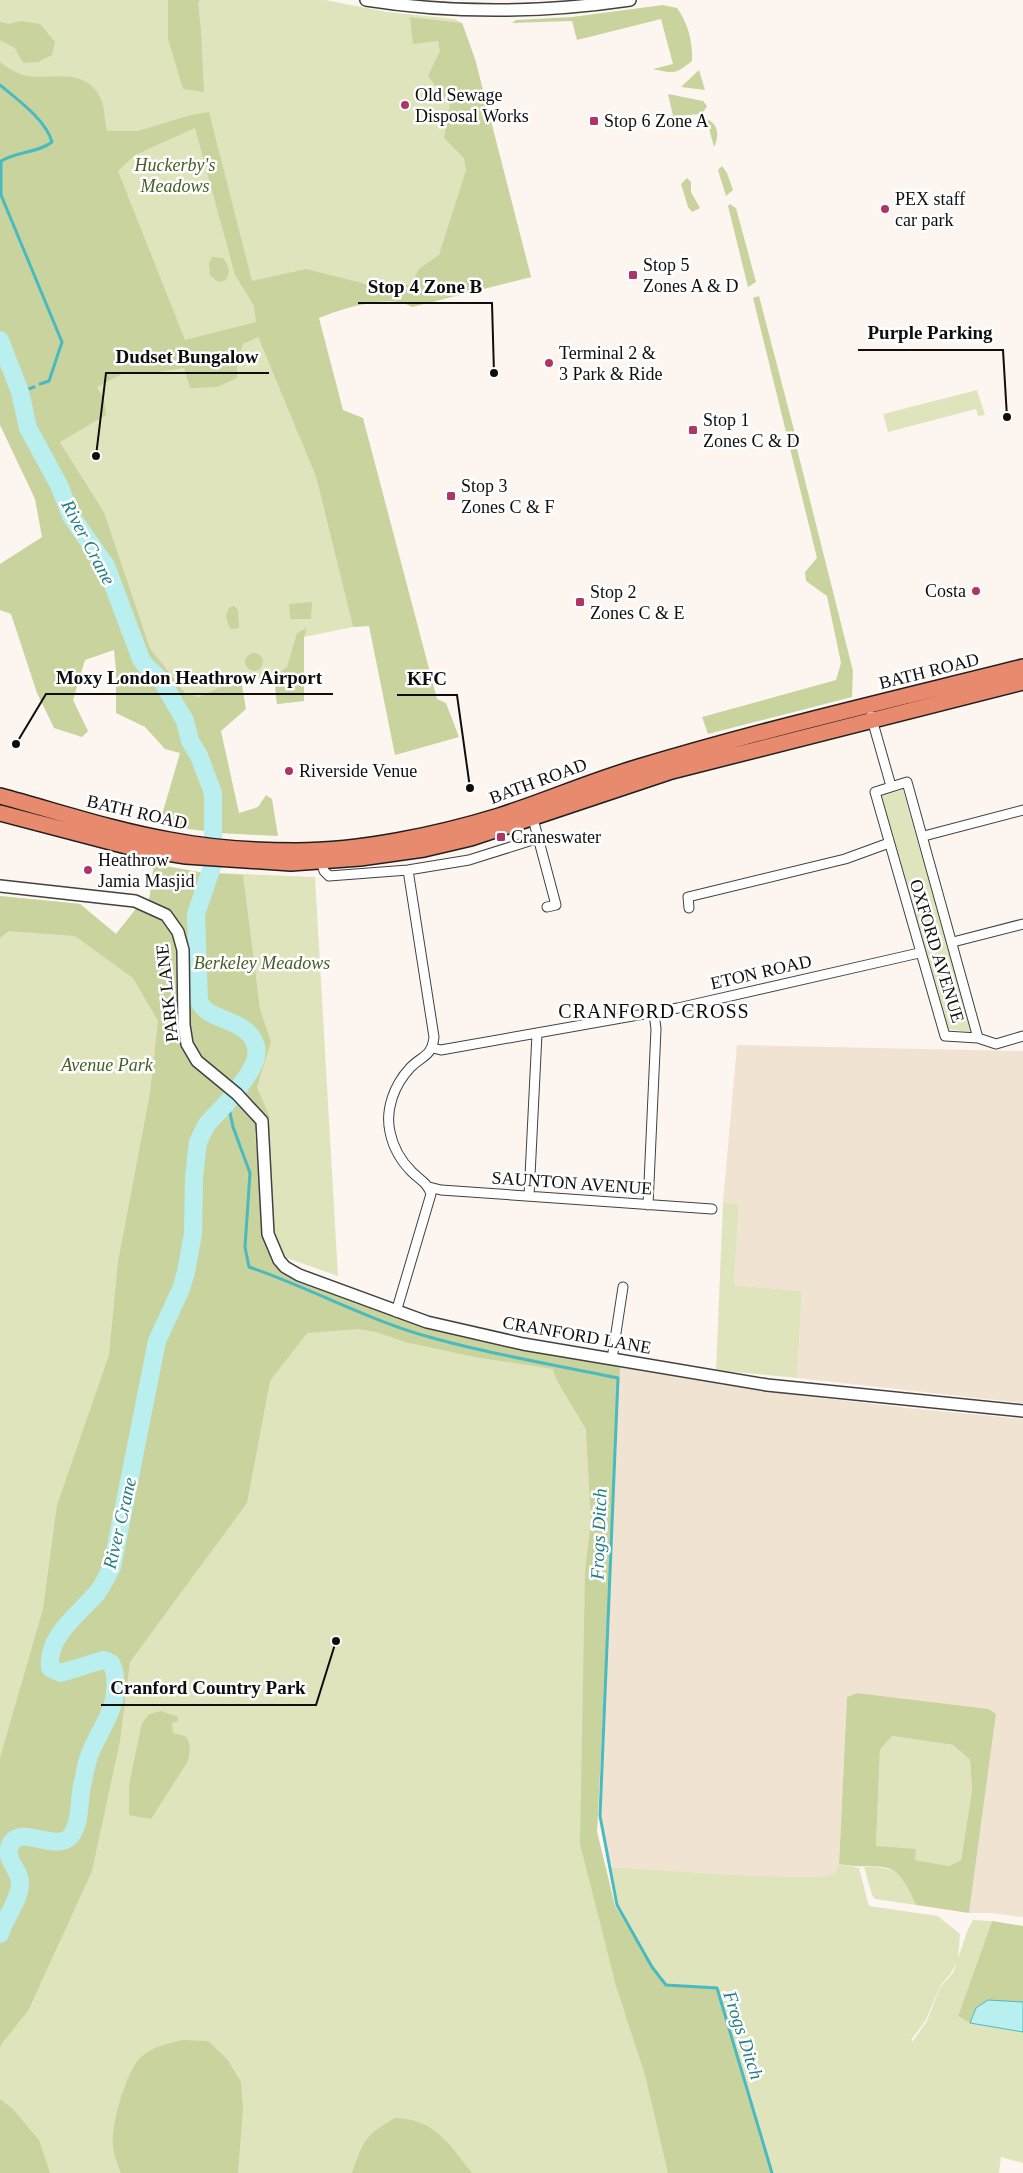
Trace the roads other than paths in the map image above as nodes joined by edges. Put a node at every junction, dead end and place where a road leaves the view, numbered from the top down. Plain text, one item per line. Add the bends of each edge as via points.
1 (366, 0) edge
2 (630, 0) edge
3 (1023, 666) edge
4 (1023, 682) edge
5 (870, 713) junction
6 (892, 786) junction
7 (0, 796) edge
8 (1023, 810) edge
9 (530, 812) junction
10 (0, 813) edge
11 (924, 836) junction
12 (539, 838) junction
13 (889, 843) junction
14 (186, 850) junction
15 (221, 854) junction
16 (321, 861) junction
17 (408, 870) junction
18 (0, 886) edge
19 (556, 905) dead end
20 (689, 908) dead end
21 (1023, 924) edge
22 (953, 942) junction
23 (919, 953) junction
24 (654, 1013) junction
25 (536, 1034) junction
26 (1023, 1036) edge
27 (978, 1038) junction
28 (433, 1048) junction
29 (262, 1121) joint
30 (429, 1187) junction
31 (529, 1196) junction
32 (648, 1204) junction
33 (712, 1209) dead end
34 (623, 1287) dead end
35 (396, 1312) junction
36 (612, 1359) junction
37 (1023, 1411) edge

1 - 2 street via 439,9 518,11
3 - 5 highway, BATH ROAD
4 - 5 highway, BATH ROAD
5 - 6 street
5 - 9 highway, BATH ROAD via 640,766
6 - 11 street, OXFORD AVENUE via 907,782
6 - 13 street, OXFORD AVENUE via 874,792
7 - 14 highway, BATH ROAD via 148,836
8 - 11 street
9 - 12 street
9 - 15 highway, BATH ROAD via 363,845
9 - 16 highway, BATH ROAD via 470,838 424,849
10 - 14 highway, BATH ROAD via 122,845
11 - 22 street, OXFORD AVENUE
12 - 17 street via 468,860
12 - 19 street
13 - 20 street via 845,859 688,897
13 - 23 street, OXFORD AVENUE
14 - 15 highway, BATH ROAD
15 - 16 highway, BATH ROAD via 291,863
16 - 17 street via 329,876
17 - 28 street via 434,1037
18 - 29 street, PARK LANE via 135,901 166,915 178,932 183,950 187,1044 197,1061 237,1094
21 - 22 street
22 - 27 street, OXFORD AVENUE
23 - 24 street, ETON ROAD
23 - 27 street, OXFORD AVENUE via 945,1036
24 - 25 street, ETON ROAD
24 - 32 street via 656,1029
25 - 28 street, ETON ROAD via 441,1050
25 - 31 street
26 - 27 street via 996,1044
28 - 30 street via 410,1068 395,1090 388,1119 393,1143 402,1160
29 - 35 street, CRANFORD LANE via 268,1234 279,1260 299,1275
30 - 31 street, SAUNTON AVENUE
30 - 35 street via 428,1206
31 - 32 street, SAUNTON AVENUE
32 - 33 street, SAUNTON AVENUE
34 - 36 street
35 - 36 street, CRANFORD LANE via 492,1338
36 - 37 street, CRANFORD LANE via 767,1385

